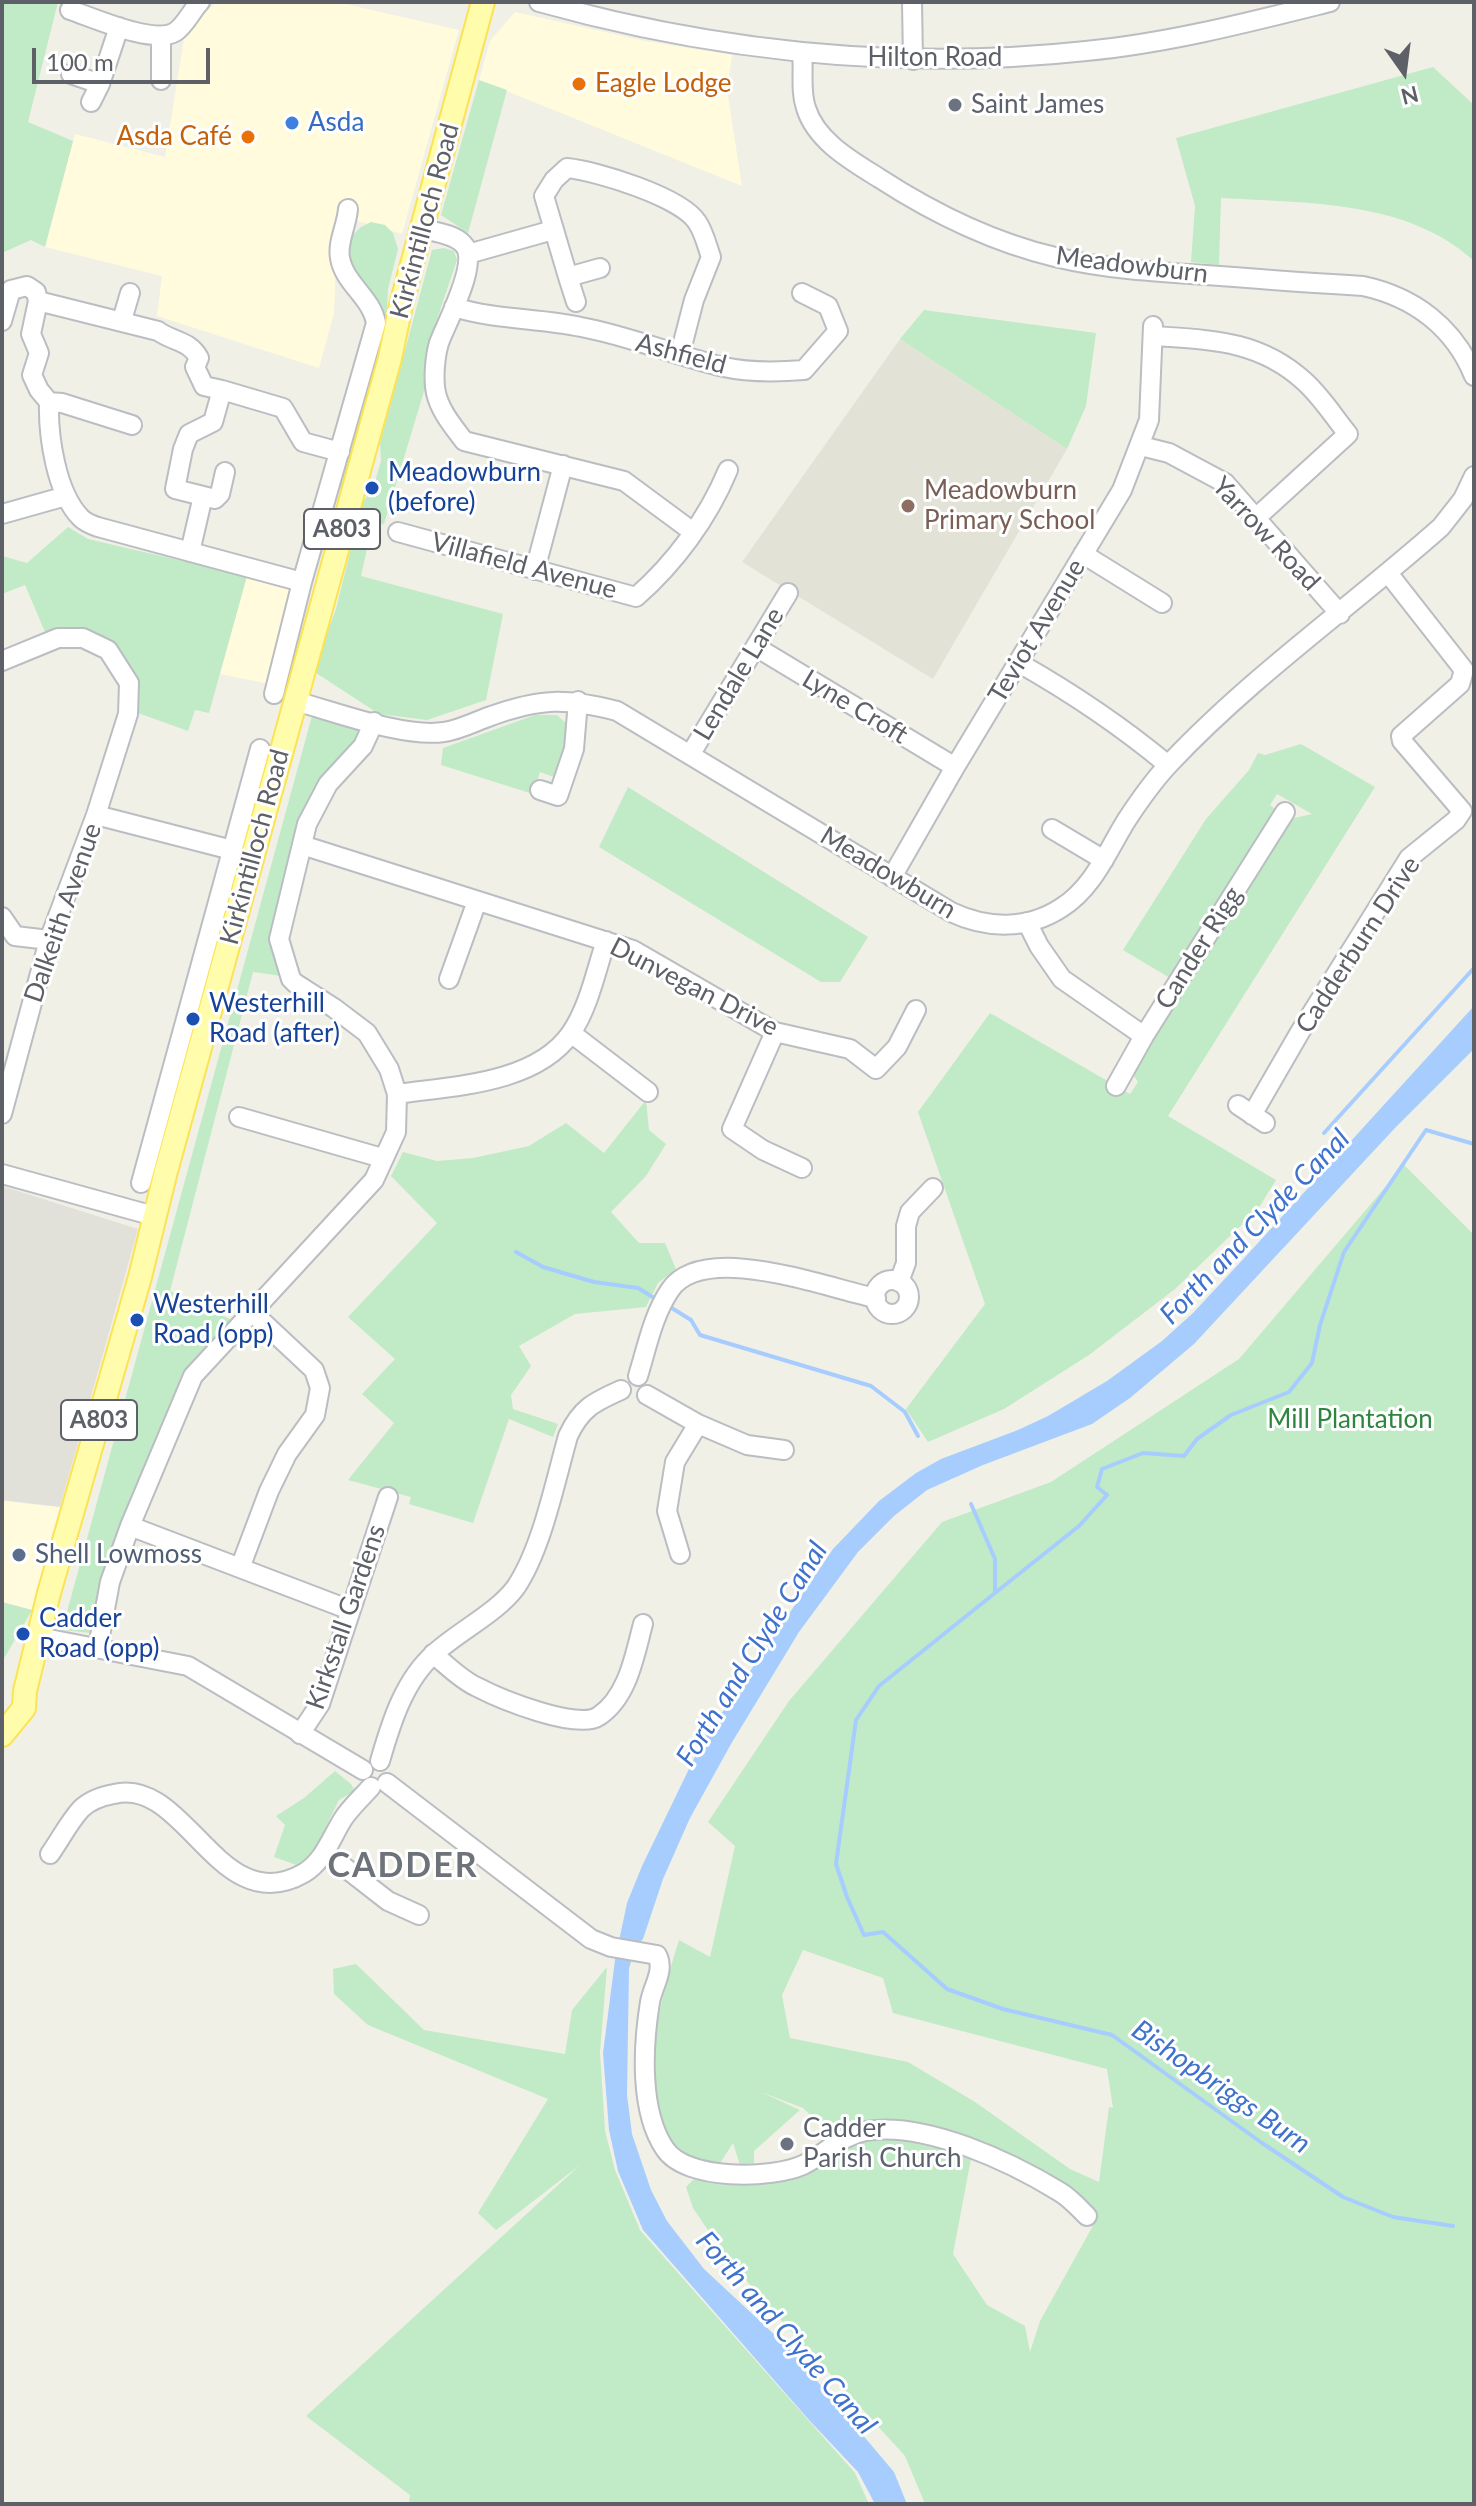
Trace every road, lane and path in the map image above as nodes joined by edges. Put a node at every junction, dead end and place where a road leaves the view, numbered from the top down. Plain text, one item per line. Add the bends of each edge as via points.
1 (200, 2) edge
2 (483, 2) edge
3 (539, 2) edge
4 (912, 2) edge
5 (1330, 2) edge
6 (70, 10) dead end
7 (119, 27) junction
8 (161, 36) junction
9 (802, 54) junction
10 (913, 60) junction
11 (71, 74) dead end
12 (161, 80) dead end
13 (100, 84) junction
14 (91, 102) dead end
15 (348, 209) dead end
16 (423, 229) junction
17 (553, 230) junction
18 (468, 254) junction
19 (600, 268) dead end
20 (568, 277) junction
21 (130, 293) dead end
22 (802, 293) dead end
23 (38, 301) junction
24 (576, 302) dead end
25 (454, 307) junction
26 (122, 320) junction
27 (2, 321) edge
28 (680, 354) junction
29 (1474, 376) edge
30 (222, 390) junction
31 (49, 402) junction
32 (132, 425) dead end
33 (1141, 446) junction
34 (340, 452) junction
35 (563, 465) junction
36 (728, 470) dead end
37 (225, 472) dead end
38 (1474, 476) edge
39 (66, 496) junction
40 (203, 496) junction
41 (2, 514) edge
42 (1257, 517) junction
43 (398, 532) dead end
44 (693, 532) junction
45 (190, 552) junction
46 (1083, 554) junction
47 (535, 570) junction
48 (1388, 573) junction
49 (302, 582) junction
50 (788, 593) dead end
51 (1162, 603) dead end
52 (1340, 614) junction
53 (756, 647) junction
54 (2, 661) edge
55 (1019, 663) junction
56 (284, 698) junction
57 (578, 701) junction
58 (374, 722) junction
59 (260, 749) dead end
60 (690, 755) junction
61 (1168, 765) junction
62 (955, 767) junction
63 (540, 790) dead end
64 (1468, 806) edge
65 (1285, 812) dead end
66 (96, 815) junction
67 (1052, 829) dead end
68 (302, 845) junction
69 (232, 850) junction
70 (1104, 860) junction
71 (892, 877) junction
72 (477, 901) junction
73 (2, 917) edge
74 (1027, 922) junction
75 (49, 940) junction
76 (606, 941) junction
77 (449, 979) dead end
78 (916, 1010) dead end
79 (775, 1032) junction
80 (571, 1033) junction
81 (1144, 1036) junction
82 (10, 1049) edge
83 (1116, 1086) dead end
84 (648, 1092) dead end
85 (397, 1094) junction
86 (2, 1114) edge
87 (1252, 1115) dead end
88 (239, 1117) dead end
89 (382, 1158) junction
90 (802, 1168) dead end
91 (2, 1174) edge
92 (141, 1183) dead end
93 (933, 1188) dead end
94 (154, 1216) junction
95 (899, 1282) junction
96 (876, 1298) junction
97 (252, 1312) junction
98 (638, 1376) junction
99 (621, 1390) junction
100 (647, 1395) junction
101 (698, 1424) junction
102 (784, 1450) dead end
103 (388, 1497) dead end
104 (130, 1526) junction
105 (680, 1554) dead end
106 (240, 1568) junction
107 (350, 1610) junction
108 (643, 1624) dead end
109 (39, 1637) junction
110 (98, 1647) junction
111 (433, 1654) junction
112 (25, 1691) junction
113 (2, 1712) edge
114 (300, 1734) junction
115 (2, 1735) edge
116 (380, 1761) junction
117 (363, 1770) junction
118 (379, 1785) junction
119 (325, 1852) junction
120 (50, 1854) dead end
121 (419, 1915) dead end
122 (1087, 2216) dead end

1 - 8 street via 177,31
2 - 16 main road, Kirkintilloch Road / A803
3 - 9 street, Hilton Road via 649,30
4 - 10 street
5 - 10 street, Hilton Road via 1208,32 1098,50
6 - 7 street
7 - 8 street
7 - 13 street
8 - 12 street
9 - 10 street, Hilton Road
9 - 29 street, Meadowburn via 802,90 818,132 852,161 954,221 1011,245 1104,267 1378,289 1432,317 1462,351
11 - 13 street
13 - 14 street
15 - 34 street, Kirkintilloch Road via 340,263 376,323
16 - 18 street via 455,238
16 - 56 main road, Kirkintilloch Road / A803 via 390,358
17 - 18 street
17 - 20 street
17 - 28 street via 544,196 567,168 590,170 659,196 697,221 711,257
18 - 25 street via 468,270
19 - 20 street
20 - 24 street
21 - 26 street
22 - 28 street, Ashfield via 828,306 838,331 804,370 726,368
23 - 26 street
23 - 27 street via 27,286 11,290
23 - 31 street via 31,334 39,353 32,375
25 - 28 street, Ashfield via 486,316 585,327
25 - 35 street via 438,347 435,390 464,441
26 - 30 street via 188,343 199,358 195,367 204,386
30 - 34 street via 283,408 303,442
30 - 40 street via 213,422 189,434 178,472 175,489
31 - 32 street
31 - 39 street via 48,432
33 - 42 street, Yarrow Road via 1169,453 1225,483
33 - 42 street, Teviot Avenue via 1149,420 1153,331 1254,348 1283,363 1307,383 1348,434
33 - 46 street, Teviot Avenue via 1122,490
34 - 49 street, Kirkintilloch Road
35 - 44 street via 624,481
35 - 47 street
36 - 44 street, Villafield Avenue
37 - 40 street via 220,494 215,499
38 - 48 street, Meadowburn via 1449,518
39 - 41 street
39 - 45 street via 82,520
40 - 45 street
42 - 52 street, Yarrow Road
43 - 47 street, Villafield Avenue
44 - 47 street, Villafield Avenue via 661,576 636,597
45 - 49 street
46 - 51 street
46 - 55 street, Teviot Avenue
48 - 52 street, Meadowburn
48 - 64 street, Cadderburn Drive via 1464,670 1460,684 1401,736 1402,741
49 - 56 street, Kirkintilloch Road
50 - 53 street, Lendale Lane
52 - 61 street, Meadowburn
53 - 60 street, Lendale Lane
53 - 62 street, Lyne Croft
54 - 66 street, Dalkeith Avenue via 58,638 83,638 108,650 120,665 129,683 128,714
55 - 61 street via 1076,695
55 - 62 street, Teviot Avenue
56 - 58 street, Meadowburn
56 - 94 main road, Kirkintilloch Road / A803
57 - 58 street, Meadowburn via 520,705 445,732 407,732
57 - 60 street, Meadowburn via 617,711
57 - 63 street via 574,749 558,796
58 - 68 street via 363,746 328,784
59 - 69 street
60 - 71 street, Meadowburn
61 - 70 street, Meadowburn
62 - 71 street, Teviot Avenue
64 - 87 street, Cadderburn Drive via 1409,858
65 - 81 street, Cander Rigg
66 - 69 street
66 - 75 street, Dalkeith Avenue
67 - 70 street
68 - 72 street, Dunvegan Drive
68 - 85 street via 279,939 291,979 367,1033
69 - 92 street
70 - 74 street, Meadowburn via 1074,898
71 - 74 street, Meadowburn via 963,918 1001,925
72 - 76 street, Dunvegan Drive
72 - 77 street
73 - 75 street via 15,936
74 - 81 street via 1062,979
75 - 82 street, Dalkeith Avenue
76 - 79 street, Dunvegan Drive via 633,950
76 - 80 street
78 - 79 street, Dunvegan Drive via 897,1047 876,1069 850,1049
79 - 90 street via 732,1129
80 - 84 street
80 - 85 street via 550,1053 498,1079
81 - 83 street, Cander Rigg
82 - 86 street, Dalkeith Avenue
85 - 89 street via 396,1132
88 - 89 street
89 - 97 street via 374,1180
91 - 94 street
93 - 95 street via 901,1212 906,1263
94 - 109 main road, Kirkintilloch Road / A803
95 - 96 street via 881,1285
95 - 96 street via 909,1295 902,1311 885,1312
96 - 98 street via 778,1273 696,1270 672,1286 656,1316
97 - 104 street via 193,1376
97 - 106 street via 314,1370 320,1388 315,1415 287,1454
98 - 99 street via 626,1378
98 - 100 street via 647,1383
99 - 100 street via 632,1402
99 - 111 street via 594,1402 576,1419 534,1550 515,1588
100 - 101 street
101 - 102 street via 747,1445
101 - 105 street via 675,1462 667,1511
103 - 107 street, Kirkstall Gardens
104 - 106 street
104 - 110 street via 110,1582
106 - 107 street
107 - 114 street, Kirkstall Gardens via 320,1704
108 - 111 street via 617,1698 599,1717 583,1722 475,1687
109 - 110 street
109 - 112 main road, Kirkintilloch Road / A803
110 - 114 street via 188,1666
111 - 116 street via 407,1689
112 - 113 main road
112 - 115 main road, Kirkintilloch Road / A803 via 24,1708
114 - 117 street
116 - 117 street
116 - 118 street via 390,1770
117 - 118 street via 363,1778
118 - 119 street via 344,1817
118 - 122 street via 591,1939 657,1955 659,1973 644,2056 648,2102 667,2153 685,2164 703,2171 773,2174 804,2164 837,2141 867,2131 902,2130 946,2140 1013,2167 1063,2194
119 - 120 street via 306,1872 274,1885 247,1880 146,1795 124,1791 82,1808
119 - 121 street via 388,1901

